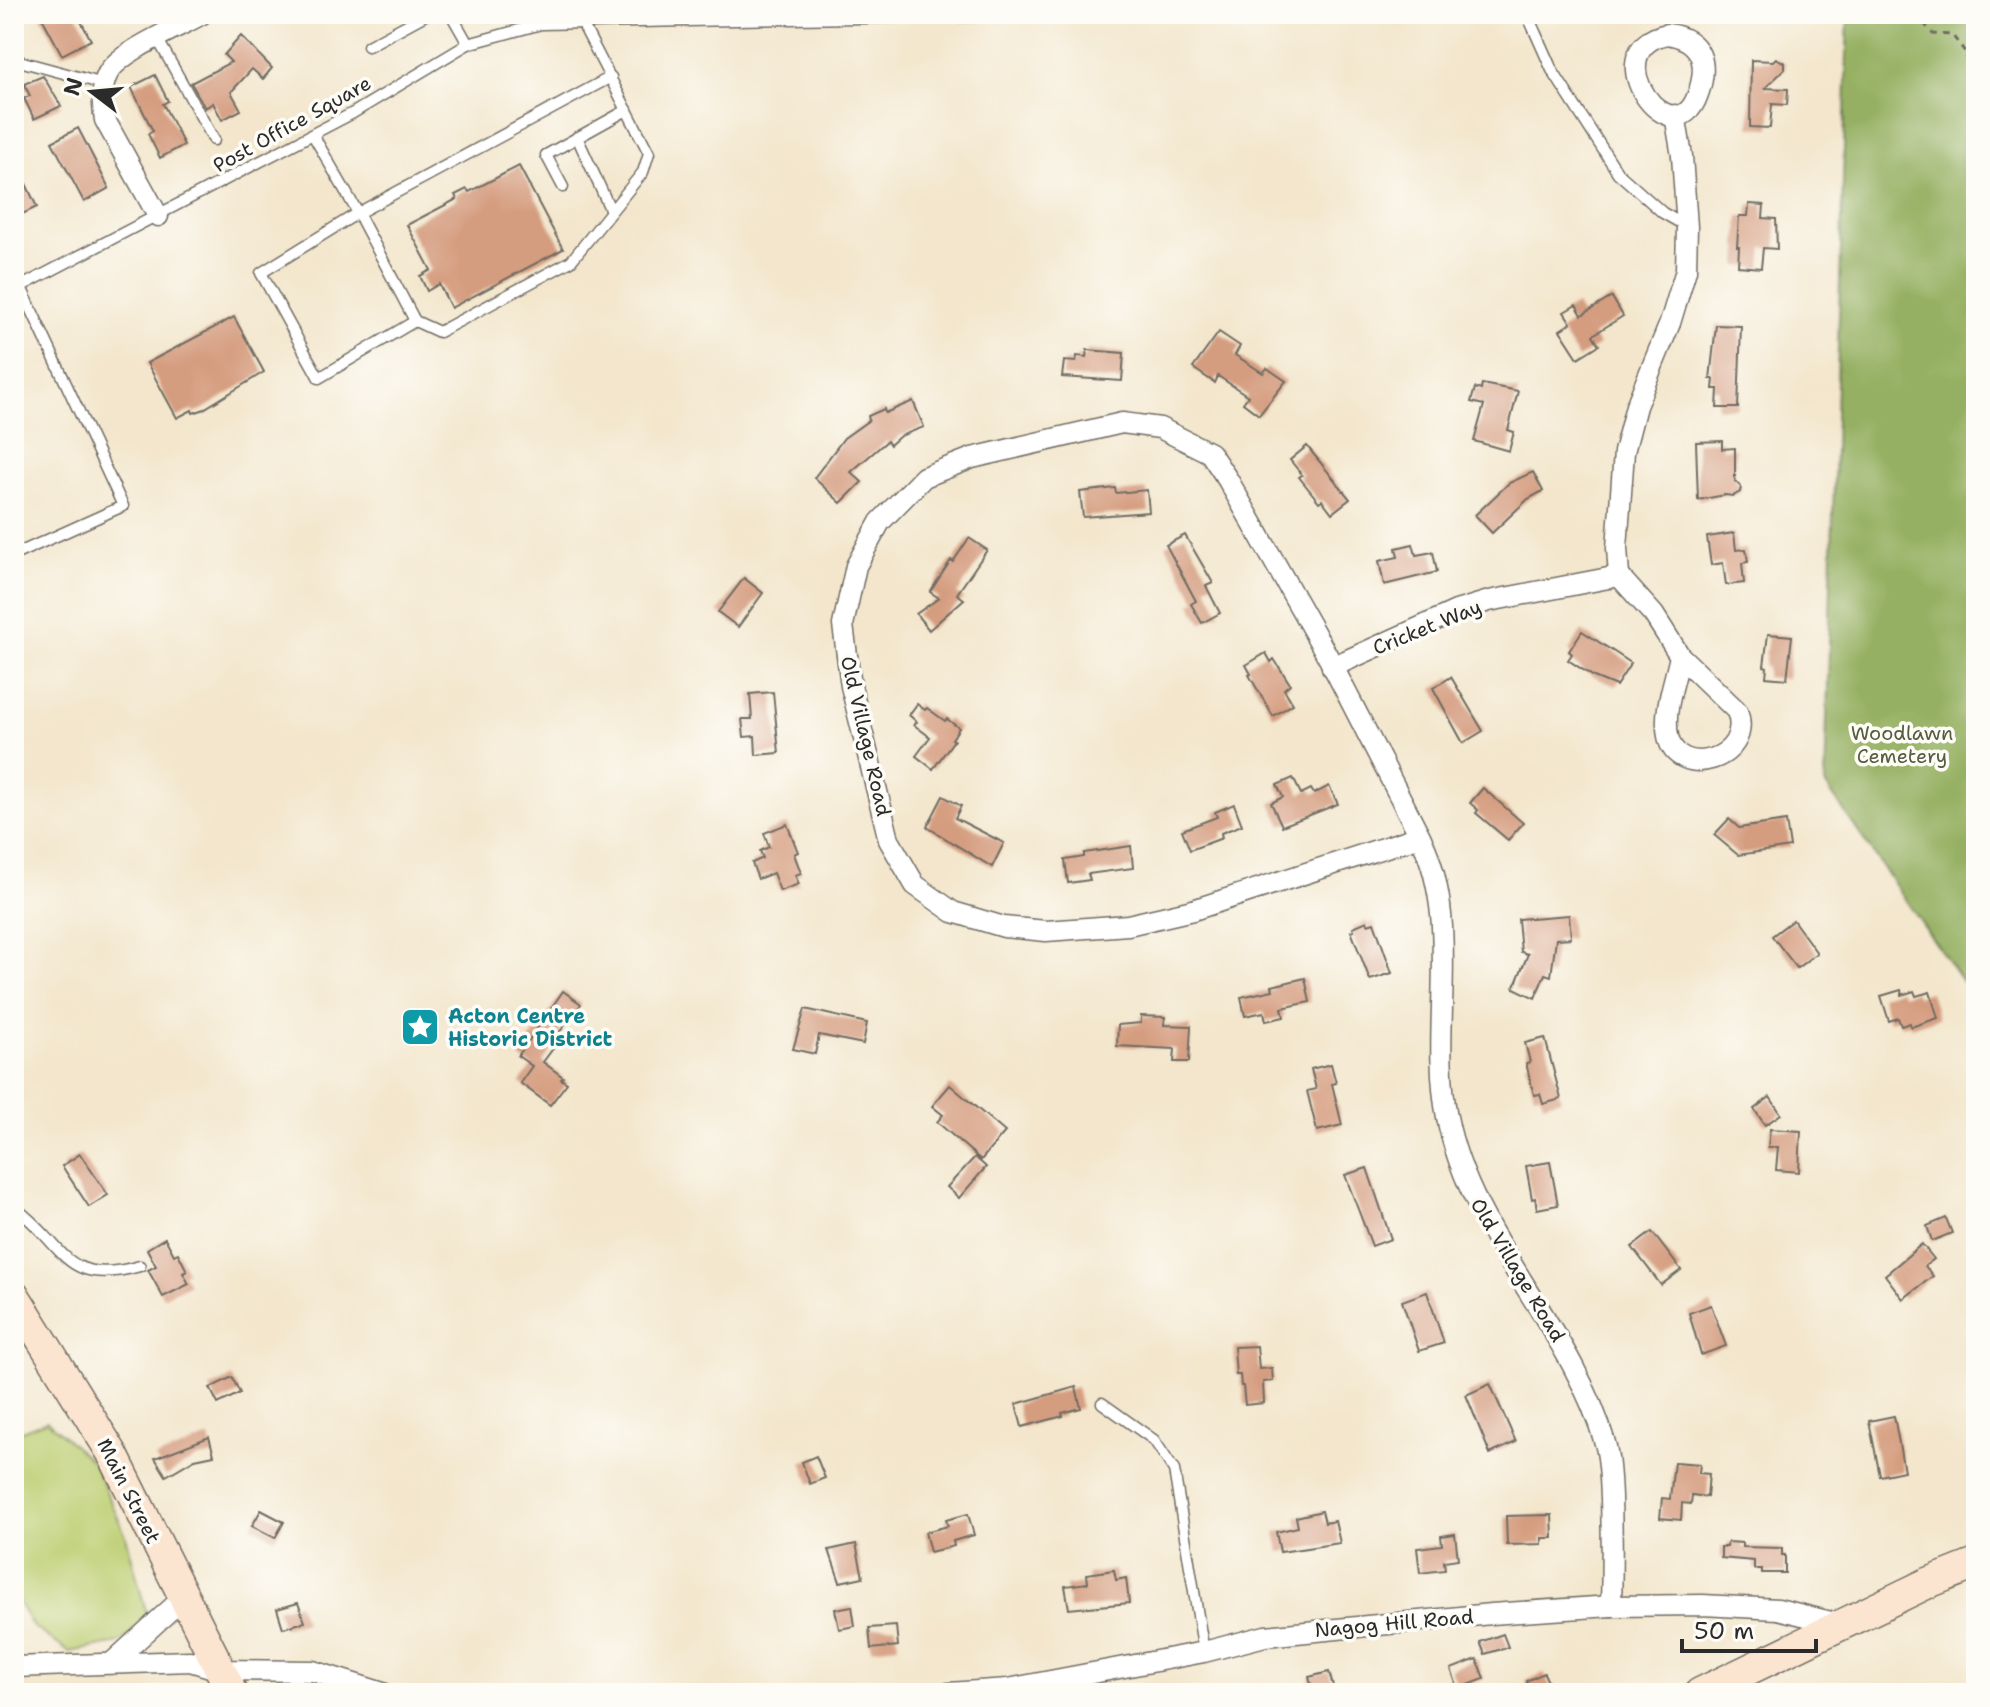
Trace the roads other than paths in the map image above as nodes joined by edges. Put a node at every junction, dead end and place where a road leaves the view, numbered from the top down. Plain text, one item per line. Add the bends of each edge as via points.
1 (202, 14) edge
2 (427, 14) edge
3 (451, 14) edge
4 (1020, 14) edge
5 (1527, 14) edge
6 (786, 17) edge
7 (582, 23) junction
8 (157, 38) junction
9 (468, 44) junction
10 (368, 46) dead end
11 (23, 62) dead end
12 (611, 77) junction
13 (104, 84) junction
14 (627, 110) junction
15 (1675, 115) dead end
16 (313, 135) junction
17 (577, 137) junction
18 (214, 140) dead end
19 (563, 187) dead end
20 (611, 211) junction
21 (358, 213) junction
22 (158, 216) junction
23 (1687, 227) junction
24 (18, 288) edge
25 (415, 321) junction
26 (14, 555) edge
27 (1619, 576) junction
28 (1680, 656) junction
29 (1332, 667) junction
30 (1420, 836) junction
31 (14, 1207) edge
32 (140, 1266) dead end
33 (14, 1295) edge
34 (1102, 1403) dead end
35 (1976, 1564) edge
36 (183, 1598) junction
37 (1611, 1606) junction
38 (1843, 1625) junction
39 (1204, 1652) junction
40 (113, 1662) junction
41 (14, 1667) edge
42 (226, 1681) edge
43 (383, 1693) edge
44 (949, 1693) edge
45 (1700, 1693) edge

1 - 8 street
2 - 10 lane
3 - 9 lane
4 - 6 lane, Post Office Square
5 - 23 lane via 1552,70 1618,173
6 - 7 lane, Post Office Square
7 - 9 lane, Post Office Square via 541,24
7 - 12 lane
8 - 13 street via 110,70
8 - 18 lane
9 - 16 lane, Post Office Square
11 - 13 lane
12 - 14 lane
12 - 21 lane
13 - 22 street via 105,120
14 - 17 lane
14 - 20 lane via 649,153 643,172
15 - 23 street
16 - 21 lane
16 - 22 lane, Post Office Square
17 - 19 lane via 546,155
17 - 20 lane
20 - 25 lane via 571,261 439,332
21 - 25 lane
21 - 25 lane via 261,273 319,378
22 - 24 lane, Post Office Square
23 - 27 street via 1680,295 1639,397 1624,452
24 - 26 lane via 123,506
27 - 28 street via 1654,615
27 - 29 street, Cricket Way via 1456,611
28 - 28 street via 1668,713 1669,742 1689,760 1718,757 1739,736 1739,717
29 - 30 street, Old Village Road
29 - 30 street, Old Village Road via 1210,453 1160,428 1122,423 972,458 924,477 880,522 856,566 843,625 851,686 889,840 915,885 953,912 1004,927 1046,931 1128,925 1193,910
30 - 37 street, Old Village Road via 1429,854 1443,923 1441,1082 1457,1157 1499,1245 1578,1372 1606,1445 1613,1534
31 - 32 lane via 70,1264 91,1273
33 - 36 main road, Main Street via 112,1453
34 - 39 lane via 1154,1440 1174,1470
35 - 38 main road
36 - 40 street
36 - 42 main road, Main Street
37 - 38 street, Nagog Hill Road via 1778,1609
37 - 39 street, Nagog Hill Road via 1375,1624 1281,1635
38 - 45 main road
39 - 44 street, Nagog Hill Road via 1008,1689
40 - 41 street
40 - 42 street via 190,1661
42 - 43 street via 313,1671

